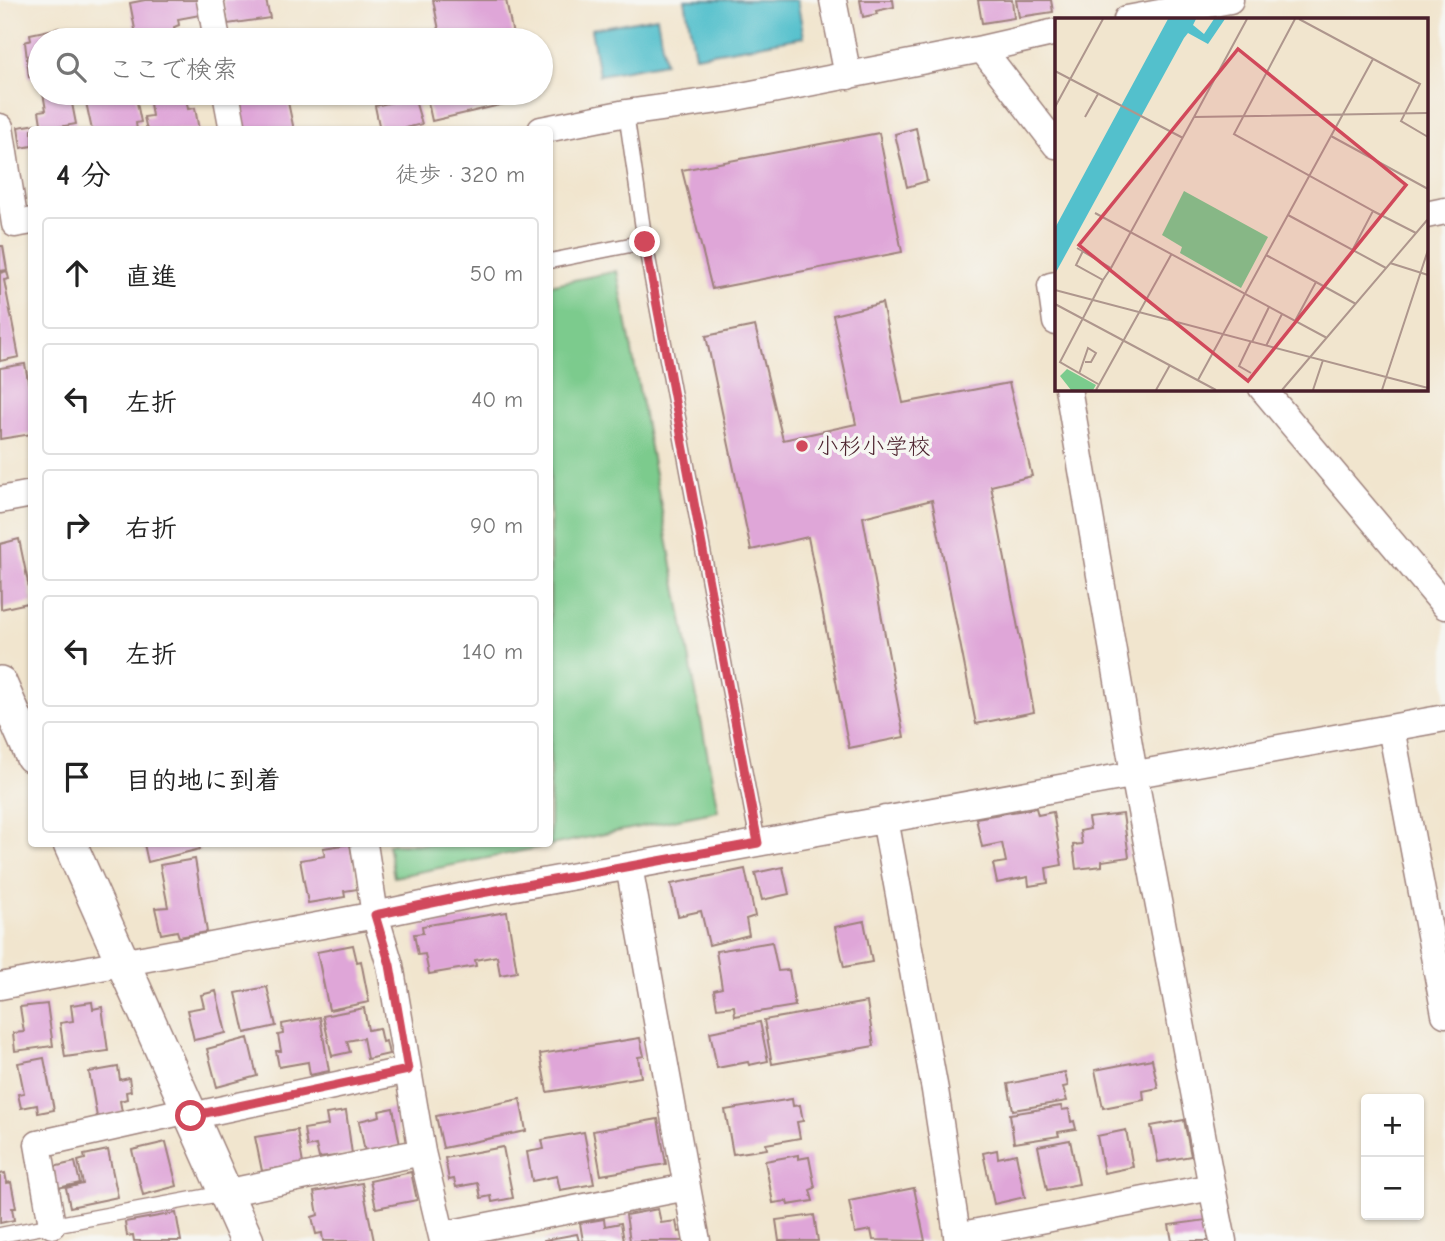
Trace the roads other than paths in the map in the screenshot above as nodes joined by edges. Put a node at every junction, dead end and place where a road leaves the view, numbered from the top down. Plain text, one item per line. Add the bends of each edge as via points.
1 (210, 0) edge
2 (833, 0) edge
3 (1230, 0) edge
4 (1131, 18) edge
5 (215, 28) edge
6 (1055, 32) edge
7 (982, 50) junction
8 (848, 76) junction
9 (228, 105) edge
10 (626, 113) junction
11 (232, 126) edge
12 (0, 127) edge
13 (553, 128) edge
14 (1055, 144) edge
15 (16, 224) edge
16 (645, 242) junction
17 (553, 260) edge
18 (1055, 285) edge
19 (1055, 315) edge
20 (1068, 390) edge
21 (1264, 390) edge
22 (28, 495) edge
23 (0, 500) edge
24 (1445, 607) edge
25 (0, 682) edge
26 (1445, 718) edge
27 (1391, 728) junction
28 (28, 747) edge
29 (1134, 774) junction
30 (885, 819) junction
31 (758, 843) junction
32 (72, 847) edge
33 (364, 847) edge
34 (629, 866) junction
35 (375, 915) junction
36 (123, 962) junction
37 (0, 986) edge
38 (1445, 1014) edge
39 (408, 1070) junction
40 (190, 1113) junction
41 (422, 1152) junction
42 (687, 1187) junction
43 (1212, 1187) junction
44 (225, 1192) junction
45 (52, 1225) junction
46 (0, 1235) edge
47 (442, 1238) edge
48 (958, 1239) edge
49 (247, 1241) edge
50 (697, 1241) edge
51 (1223, 1241) edge

1 - 5 street
2 - 8 street
3 - 4 street
6 - 7 street
7 - 8 street
7 - 14 street
8 - 10 street
9 - 11 street
10 - 13 street
10 - 16 lane
12 - 15 street
16 - 17 lane
16 - 31 lane
18 - 19 street via 1051,286
20 - 29 street
21 - 24 street
22 - 23 street
25 - 28 street
26 - 27 street
27 - 29 street
27 - 38 street
29 - 30 street
29 - 43 street
30 - 31 street
30 - 48 street
31 - 34 street
32 - 36 street
33 - 35 street
34 - 35 street
34 - 42 street
35 - 36 street
35 - 39 street via 390,965
36 - 37 street
36 - 40 street
39 - 40 street
39 - 41 street
40 - 44 street
40 - 45 street via 38,1144
41 - 44 street
41 - 47 street
42 - 47 street
42 - 50 street
43 - 48 street
43 - 51 street
44 - 45 lane
44 - 49 street
45 - 46 lane

